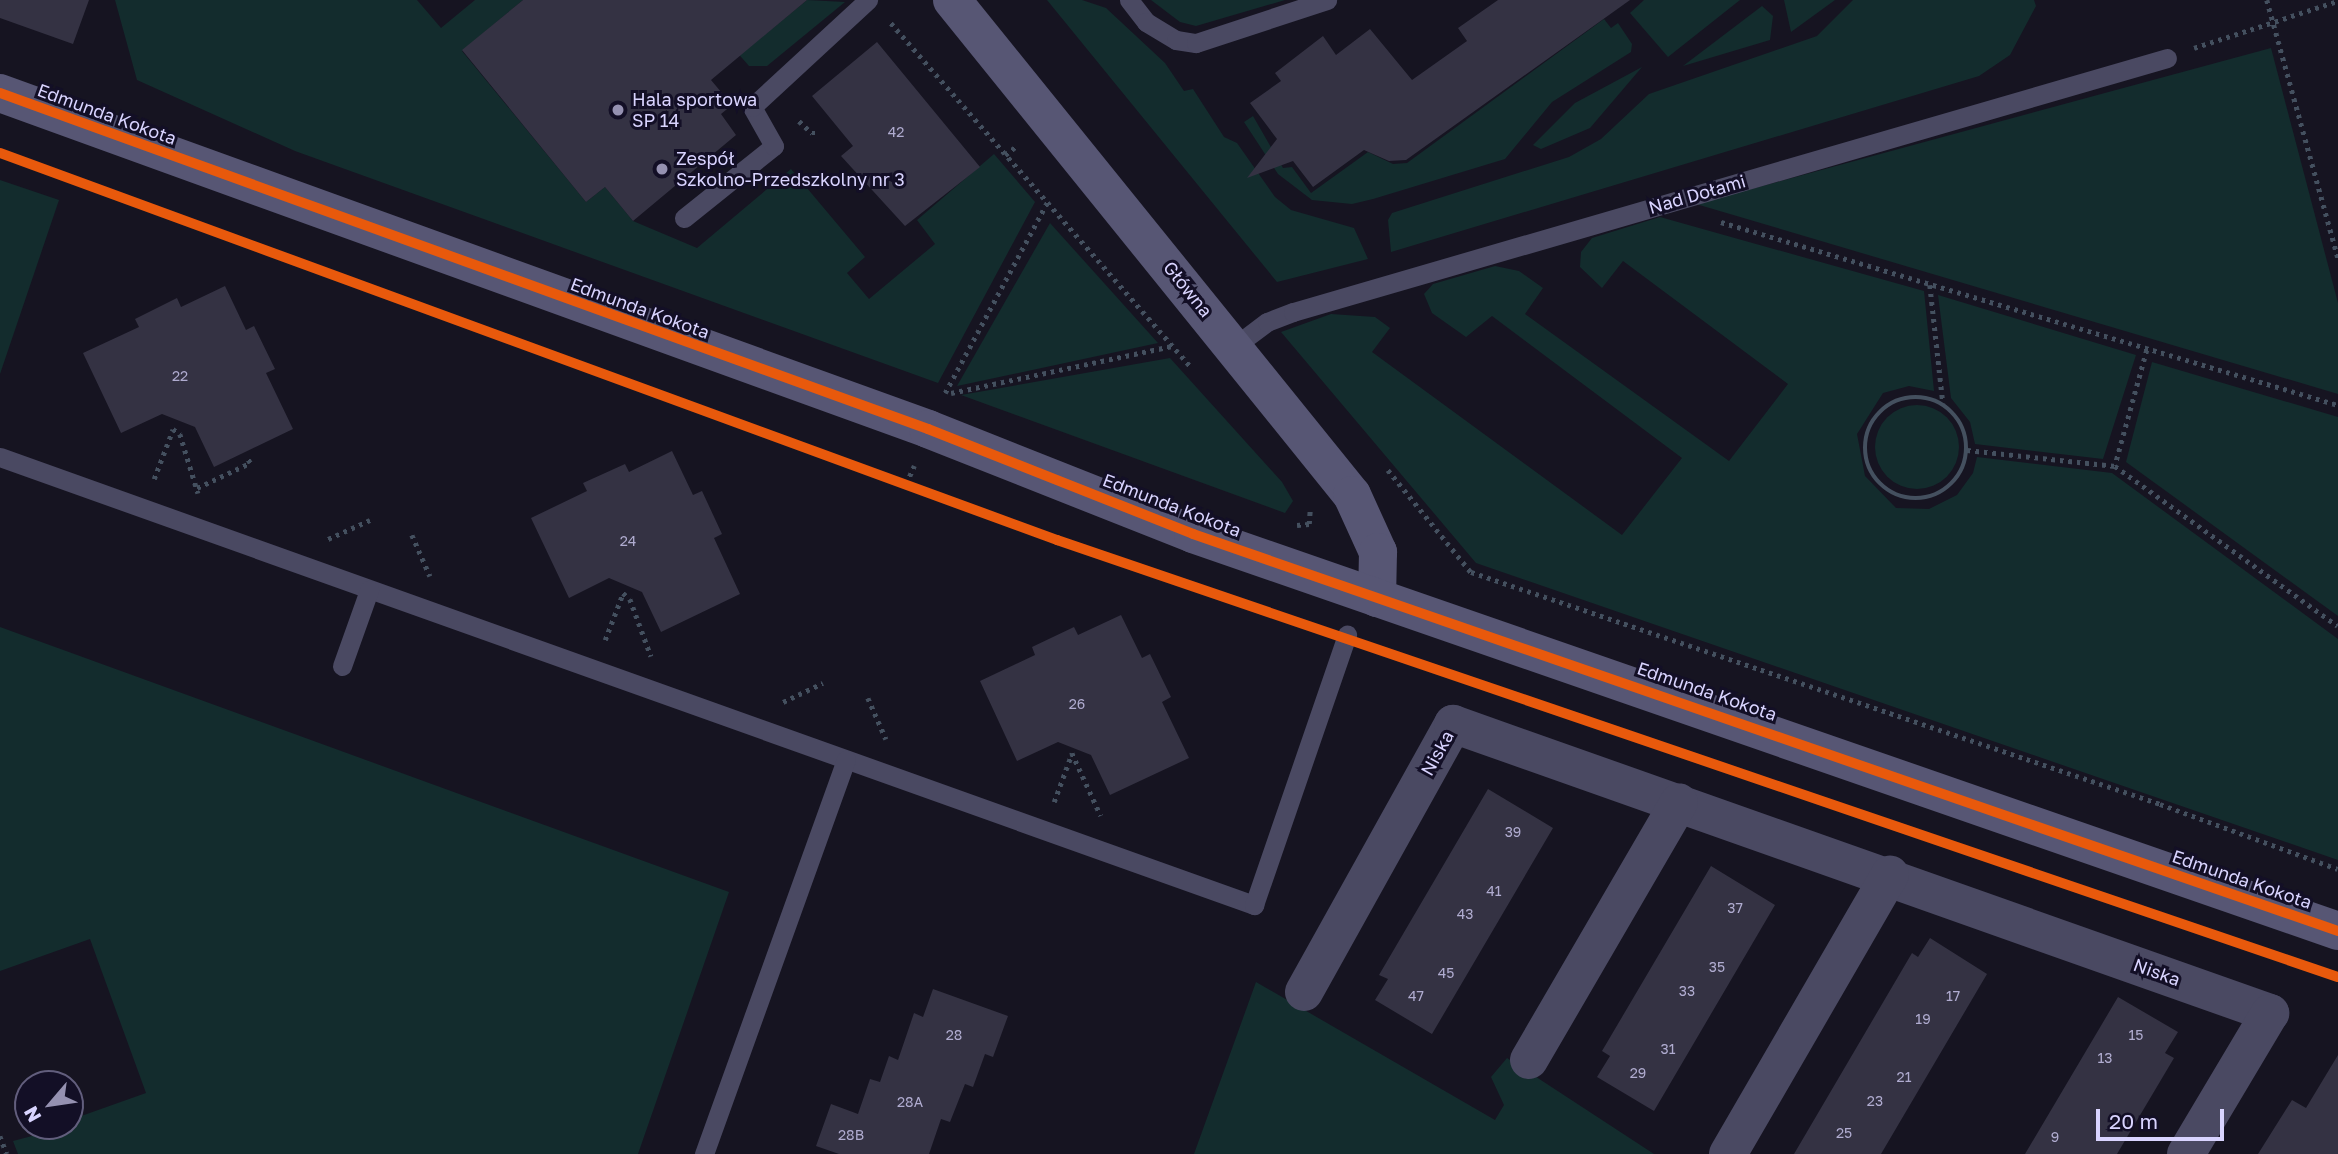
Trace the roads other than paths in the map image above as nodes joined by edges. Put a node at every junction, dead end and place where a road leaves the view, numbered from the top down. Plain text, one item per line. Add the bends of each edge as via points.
1 (952, 0) edge
2 (1129, 0) edge
3 (1327, 0) edge
4 (875, 6) edge
5 (2167, 58) road end
6 (0, 93) edge
7 (684, 218) dead end
8 (1235, 346) junction
9 (0, 457) edge
10 (369, 590) junction
11 (1377, 598) junction
12 (1347, 635) dead end
13 (342, 666) dead end
14 (846, 760) junction
15 (1679, 802) junction
16 (1890, 875) junction
17 (2338, 931) edge
18 (1304, 992) dead end
19 (1529, 1060) dead end
20 (704, 1154) edge
21 (1728, 1154) edge
22 (2186, 1154) edge

1 - 8 street, Główna
2 - 3 lane via 1146,22 1176,40 1196,43
4 - 7 lane via 752,107 774,146
5 - 8 lane, Nad Dołami via 1293,312 1267,322
6 - 11 street, Edmunda Kokota via 928,429 1193,534
8 - 11 street, Główna via 1328,461 1370,525 1378,552
9 - 10 lane
10 - 13 lane
10 - 14 lane
11 - 17 street, Edmunda Kokota
12 - 14 lane via 1254,905
14 - 20 lane
15 - 16 street, Niska
15 - 18 street, Niska via 1453,724
15 - 19 street
16 - 21 street
16 - 22 street, Niska via 2270,1013

